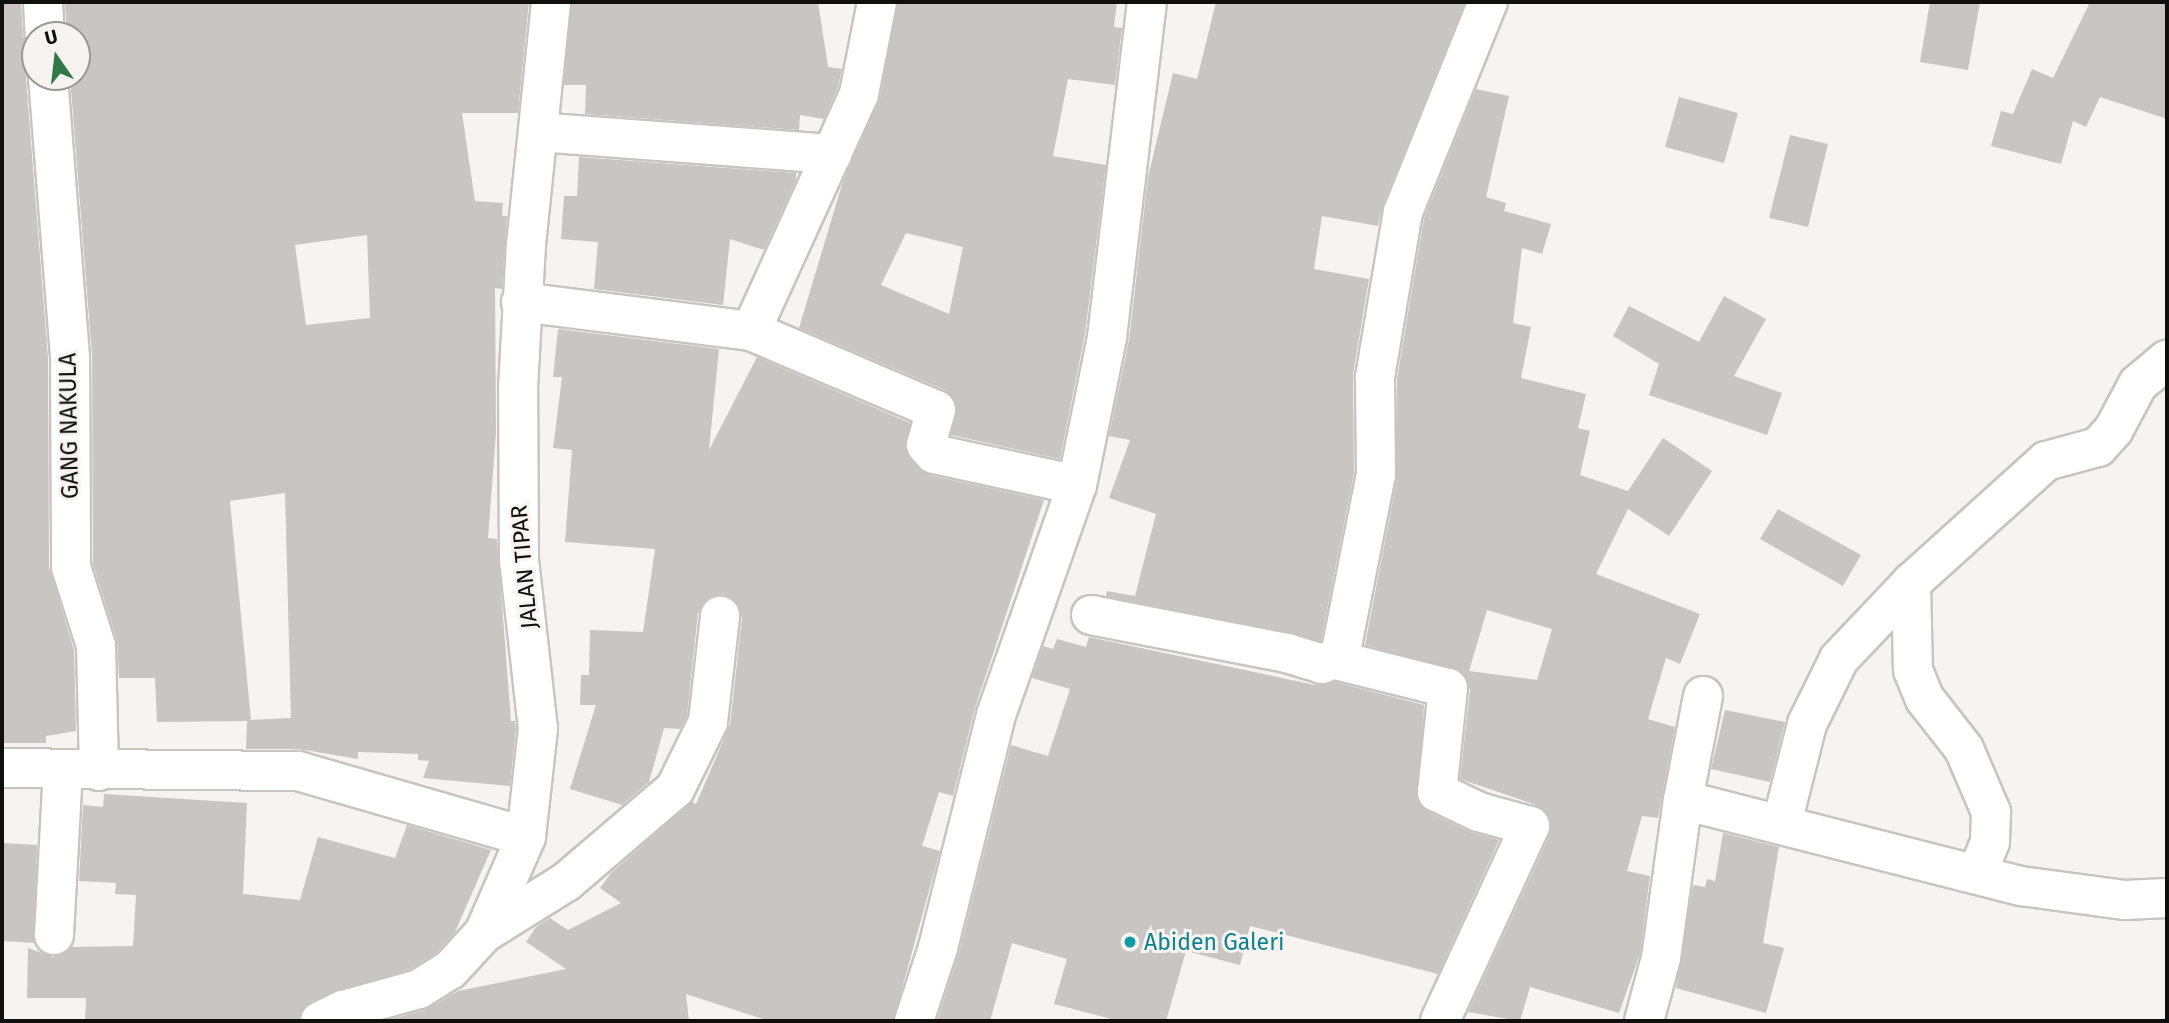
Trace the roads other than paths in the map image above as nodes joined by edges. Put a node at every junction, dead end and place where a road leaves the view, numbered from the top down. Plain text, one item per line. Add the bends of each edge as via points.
1 (43, 2) edge
2 (551, 2) edge
3 (877, 2) edge
4 (1147, 2) edge
5 (1488, 2) edge
6 (44, 21) edge
7 (49, 91) edge
8 (538, 132) junction
9 (832, 154) junction
10 (521, 302) junction
11 (751, 331) junction
12 (2167, 359) edge
13 (1077, 485) junction
14 (1911, 583) junction
15 (1091, 615) dead end
16 (720, 616) dead end
17 (1336, 660) junction
18 (1703, 696) dead end
19 (2, 768) edge
20 (81, 771) junction
21 (1683, 800) junction
22 (1782, 823) junction
23 (526, 837) junction
24 (1978, 872) junction
25 (2167, 898) edge
26 (484, 933) junction
27 (54, 935) dead end
28 (320, 1021) edge
29 (914, 1021) edge
30 (1440, 1021) edge
31 (1644, 1021) edge

1 - 6 street
2 - 8 street, JALAN TIPAR
3 - 9 street via 859,94
4 - 13 street via 1107,337
5 - 17 street via 1403,212 1375,377 1376,475 1345,646
7 - 20 street, GANG NAKULA via 70,358 71,566 96,646
8 - 9 street
8 - 10 street, JALAN TIPAR
9 - 11 street
10 - 11 street
10 - 23 street, JALAN TIPAR via 519,561 538,729
11 - 13 street via 936,410 926,445 934,454
12 - 14 street via 2138,384 2114,429 2098,447 2046,461
13 - 29 street via 996,715 938,948
14 - 22 street via 1839,659 1807,724
14 - 24 street via 1913,670 1925,699 1964,749 1991,812 1990,842
15 - 17 street via 1322,664
16 - 26 street via 708,722 676,789 566,882
17 - 30 street via 1448,688 1437,792 1479,812 1530,826
18 - 21 street
19 - 20 street
20 - 23 street via 298,771
20 - 27 street, GANG NAKULA
21 - 22 street
21 - 31 street via 1661,958
22 - 24 street
23 - 26 street, JALAN TIPAR
24 - 25 street via 2021,886 2125,900
26 - 28 street, JALAN TIPAR via 450,970 419,989

